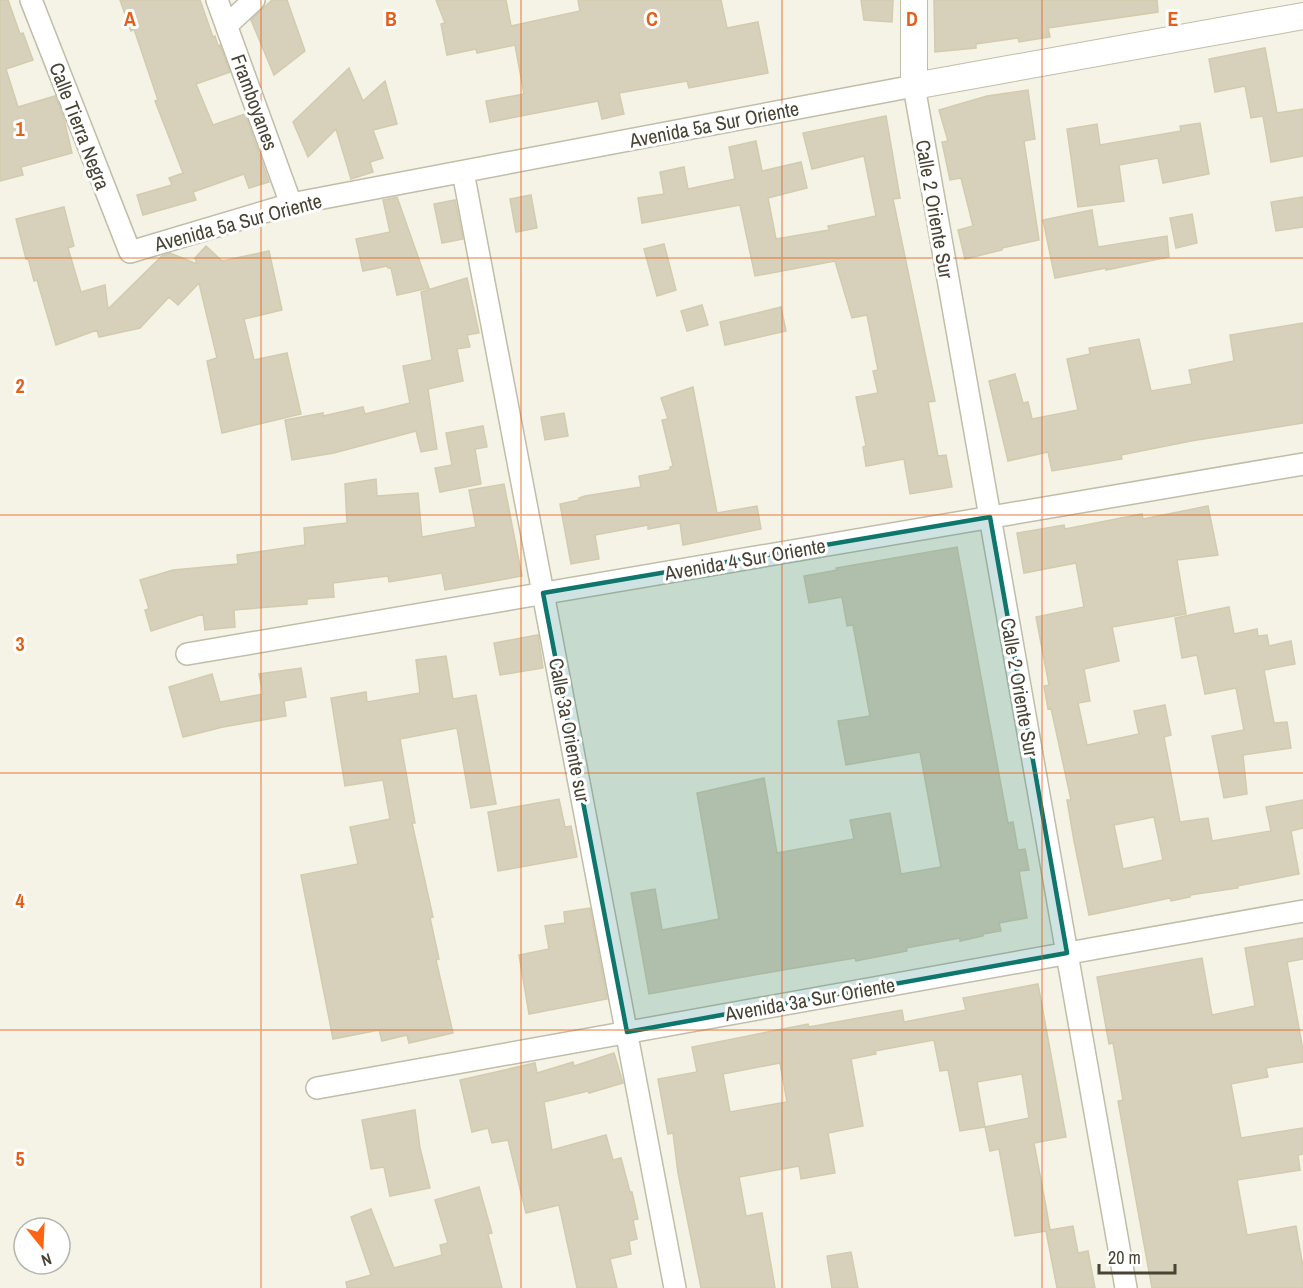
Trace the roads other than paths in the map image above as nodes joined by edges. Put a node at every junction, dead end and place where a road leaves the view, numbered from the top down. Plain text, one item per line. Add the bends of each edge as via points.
1 (31, 0) edge
2 (217, 0) edge
3 (254, 0) edge
4 (914, 0) edge
5 (1303, 16) edge
6 (227, 25) junction
7 (914, 86) junction
8 (463, 172) junction
9 (291, 204) junction
10 (130, 252) joint
11 (1303, 464) edge
12 (990, 517) junction
13 (543, 593) junction
14 (187, 654) dead end
15 (1303, 911) edge
16 (1067, 953) junction
17 (627, 1032) junction
18 (317, 1088) dead end
19 (675, 1288) edge
20 (1126, 1288) edge

1 - 10 street, Calle Tierra Negra
2 - 6 street, Framboyanes
3 - 6 street
4 - 7 street
5 - 7 street, Avenida 5a Sur Oriente
6 - 9 street, Framboyanes
7 - 8 street, Avenida 5a Sur Oriente
7 - 12 street, Calle 2 Oriente Sur
8 - 9 street, Avenida 5a Sur Oriente
8 - 13 street, Calle 3a Oriente sur
9 - 10 street, Avenida 5a Sur Oriente
11 - 12 street, Avenida 4 Sur Oriente
12 - 13 street, Avenida 4 Sur Oriente
12 - 16 street, Calle 2 Oriente Sur
13 - 14 street, Avenida 4 Sur Oriente
13 - 17 street, Calle 3a Oriente sur
15 - 16 street, Avenida 3a Sur Oriente
16 - 17 street, Avenida 3a Sur Oriente
16 - 20 street, Calle 2 Oriente Sur
17 - 18 street, Avenida 3a Sur Oriente
17 - 19 street, Calle 3a Oriente sur

